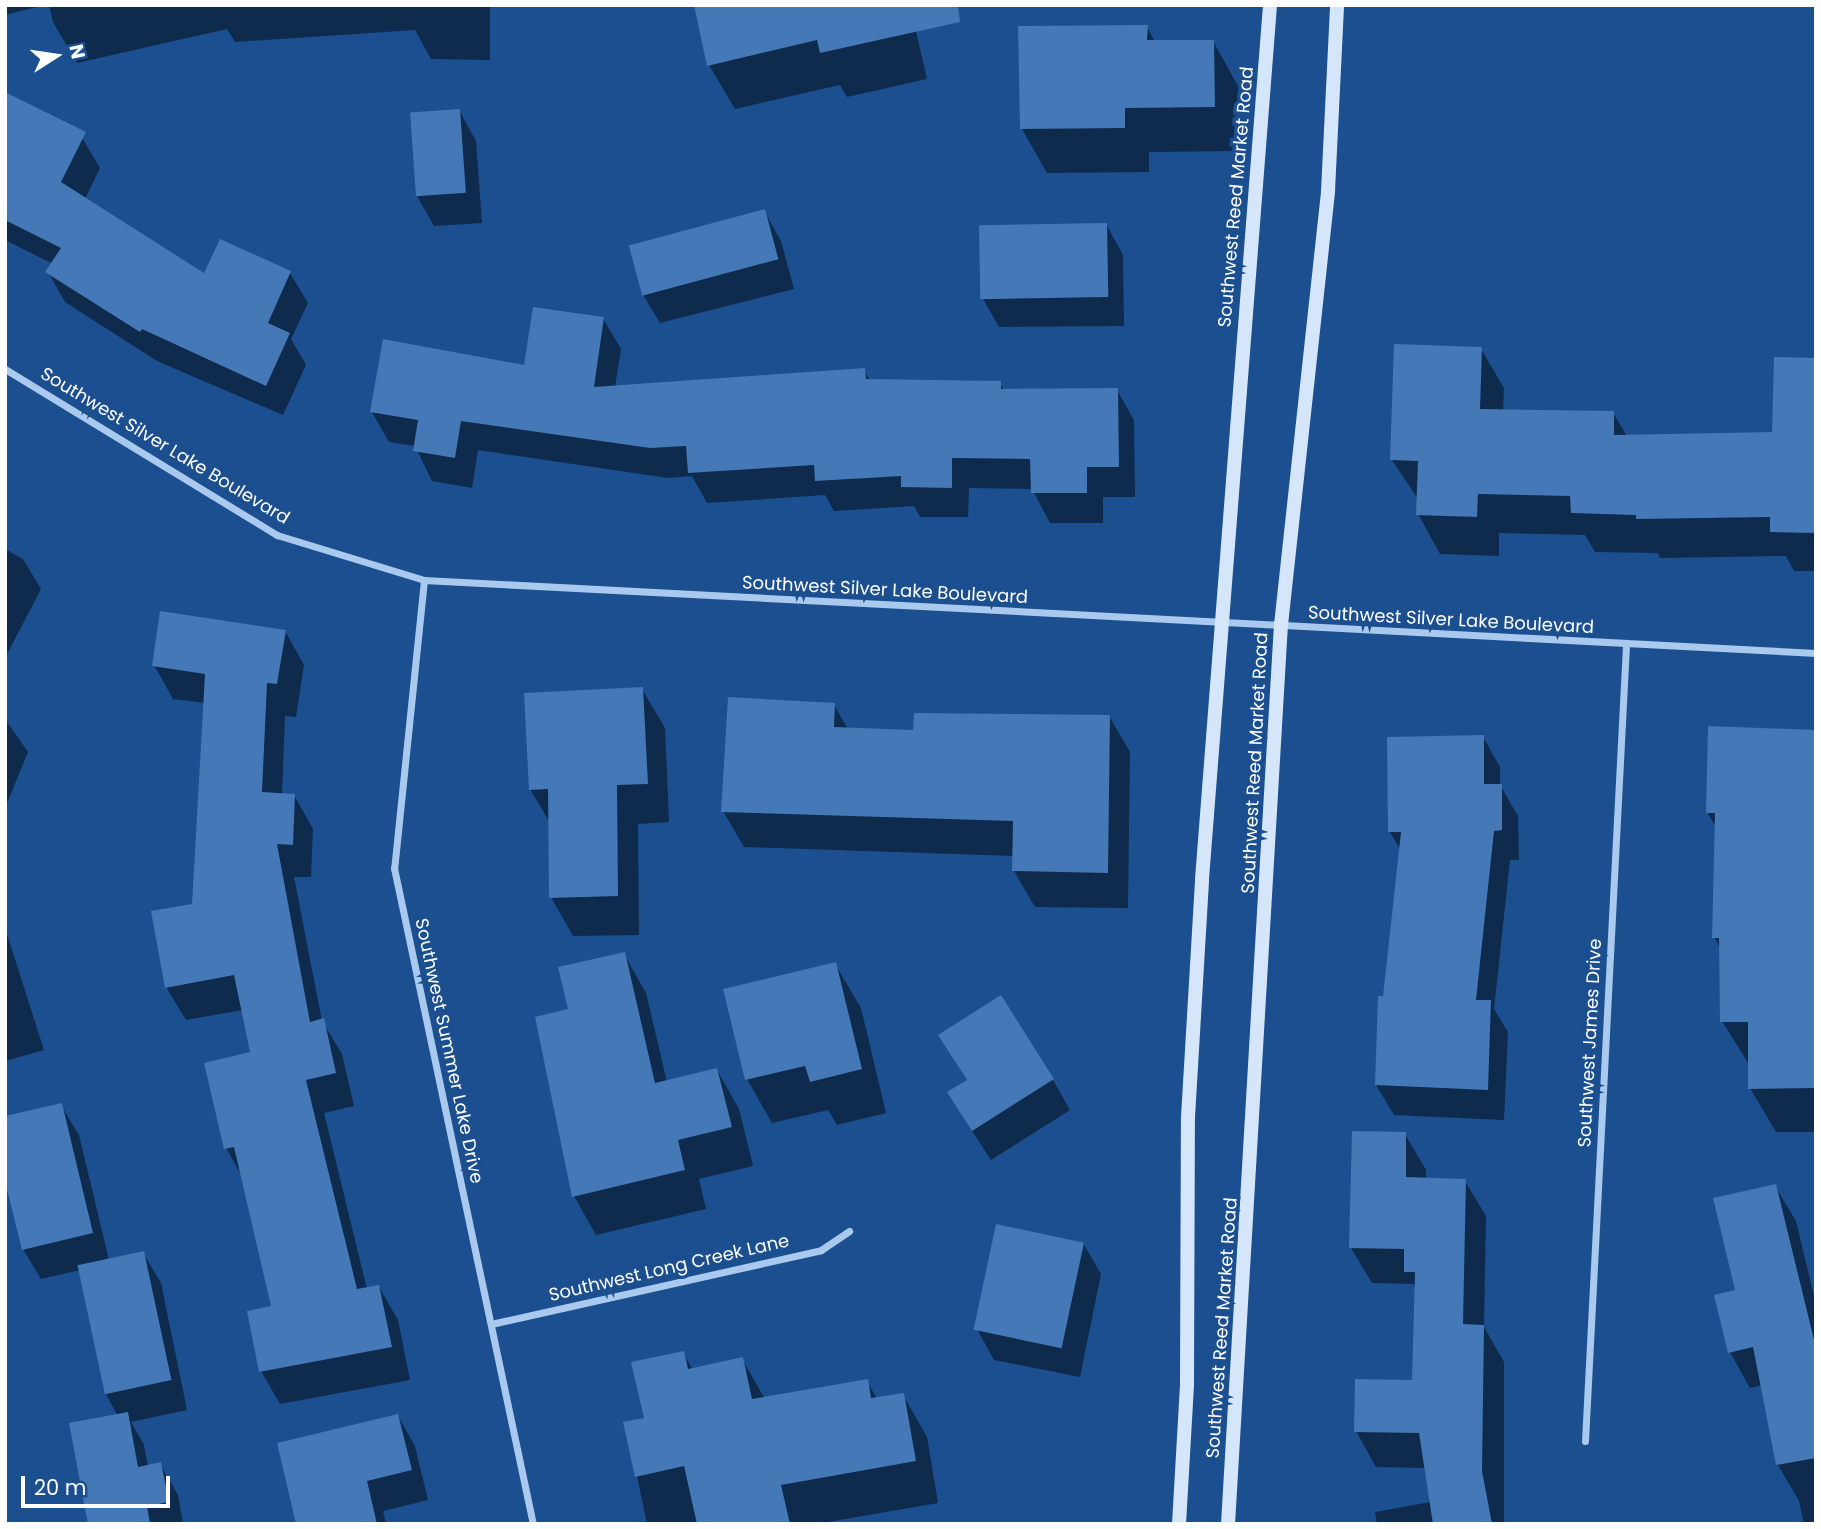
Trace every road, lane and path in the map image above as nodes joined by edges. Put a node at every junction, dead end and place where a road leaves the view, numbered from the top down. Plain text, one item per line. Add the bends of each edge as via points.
1 (1270, 5) edge
2 (1337, 5) edge
3 (5, 369) edge
4 (424, 580) junction
5 (1219, 625) junction
6 (1281, 625) junction
7 (1626, 646) junction
8 (1816, 653) edge
9 (849, 1231) dead end
10 (491, 1324) junction
11 (1585, 1441) dead end
12 (533, 1524) edge
13 (1179, 1524) edge
14 (1228, 1524) edge

1 - 5 main road, Southwest Reed Market Road
2 - 6 main road, Southwest Reed Market Road via 1328,191
3 - 4 street, Southwest Silver Lake Boulevard via 277,535
4 - 5 street, Southwest Silver Lake Boulevard
4 - 10 street, Southwest Summer Lake Drive via 394,867
5 - 6 street, Southwest Silver Lake Boulevard
5 - 13 main road, Southwest Reed Market Road via 1188,1117 1187,1384
6 - 7 street, Southwest Silver Lake Boulevard
6 - 14 main road, Southwest Reed Market Road
7 - 8 street, Southwest Silver Lake Boulevard
7 - 11 street, Southwest James Drive
9 - 10 street, Southwest Long Creek Lane via 821,1250
10 - 12 street, Southwest Summer Lake Drive

